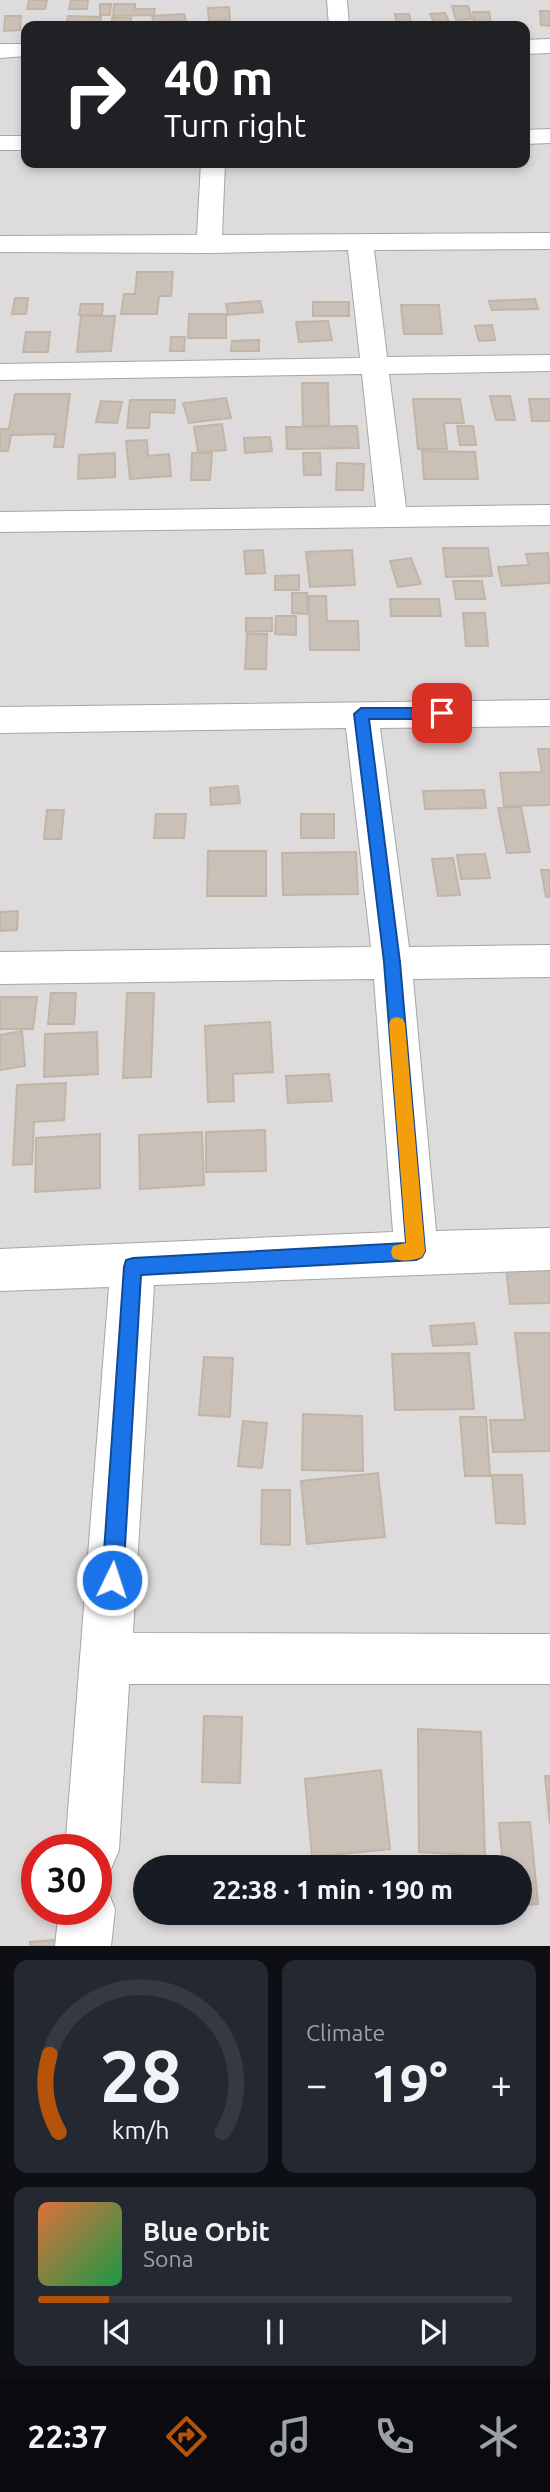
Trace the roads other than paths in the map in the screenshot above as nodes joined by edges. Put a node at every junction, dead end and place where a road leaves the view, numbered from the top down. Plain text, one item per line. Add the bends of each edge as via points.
1 (337, 0) edge
2 (339, 21) edge
3 (550, 46) edge
4 (530, 47) edge
5 (21, 50) edge
6 (0, 51) edge
7 (530, 136) edge
8 (550, 136) edge
9 (0, 143) edge
10 (21, 143) edge
11 (213, 168) edge
12 (550, 241) edge
13 (360, 242) junction
14 (0, 244) edge
15 (209, 245) junction
16 (550, 363) edge
17 (376, 365) junction
18 (0, 372) edge
19 (550, 515) edge
20 (392, 517) junction
21 (0, 522) edge
22 (550, 713) edge
23 (361, 714) junction
24 (0, 720) edge
25 (550, 961) edge
26 (392, 962) junction
27 (0, 968) edge
28 (550, 1249) edge
29 (416, 1251) junction
30 (133, 1267) junction
31 (0, 1270) edge
32 (107, 1658) junction
33 (550, 1658) edge
34 (93, 1834) edge
35 (85, 1925) edge
36 (83, 1946) edge

1 - 2 street
3 - 4 street
5 - 6 street
7 - 8 street
9 - 10 street
11 - 15 street
12 - 13 street
13 - 15 street
13 - 17 street
14 - 15 street
16 - 17 street
17 - 18 street
17 - 20 street
19 - 20 street
20 - 21 street
22 - 23 street
23 - 24 street
23 - 26 street
25 - 26 street
26 - 27 street
26 - 29 street
28 - 29 street
29 - 30 street
30 - 31 street
30 - 32 street
32 - 33 street
32 - 34 street
35 - 36 street

